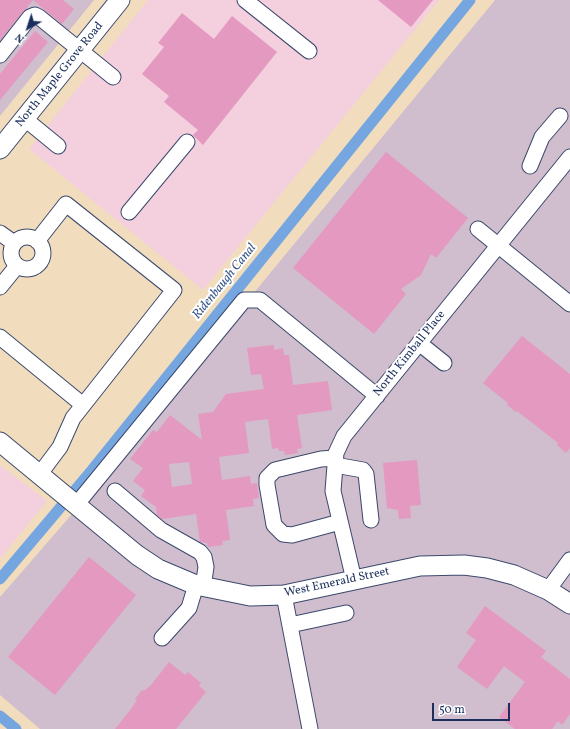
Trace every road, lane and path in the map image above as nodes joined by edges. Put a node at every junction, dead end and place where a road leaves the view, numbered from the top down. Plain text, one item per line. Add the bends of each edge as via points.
1 (120, 0) edge
2 (245, 0) edge
3 (80, 50) junction
4 (309, 51) dead end
5 (0, 55) edge
6 (113, 77) dead end
7 (560, 116) dead end
8 (24, 119) junction
9 (188, 142) dead end
10 (58, 146) dead end
11 (0, 149) edge
12 (570, 157) edge
13 (530, 166) dead end
14 (129, 212) dead end
15 (478, 229) dead end
16 (0, 233) edge
17 (37, 241) junction
18 (14, 243) junction
19 (498, 246) junction
20 (17, 266) junction
21 (0, 287) edge
22 (570, 304) edge
23 (0, 337) edge
24 (419, 343) junction
25 (444, 363) dead end
26 (377, 396) junction
27 (83, 405) junction
28 (0, 442) edge
29 (335, 461) junction
30 (39, 475) junction
31 (115, 491) dead end
32 (70, 500) junction
33 (371, 520) dead end
34 (340, 522) junction
35 (570, 560) edge
36 (354, 580) junction
37 (199, 586) junction
38 (548, 590) junction
39 (284, 595) junction
40 (570, 604) edge
41 (346, 613) dead end
42 (290, 625) junction
43 (162, 638) dead end
44 (310, 729) edge

1 - 3 main road, North Maple Grove Road
2 - 4 street
3 - 5 street via 34,15
3 - 6 street
3 - 8 main road, North Maple Grove Road
7 - 13 street via 542,137
8 - 10 street
8 - 11 main road, North Maple Grove Road
9 - 14 street
12 - 19 street, North Kimball Place
15 - 19 street
16 - 18 street
17 - 18 street via 29,237
17 - 20 street via 43,252 41,262 27,270
17 - 27 street via 66,204 174,290
18 - 20 street via 11,253
19 - 22 street
19 - 24 street, North Kimball Place
20 - 21 street
23 - 27 street
24 - 25 street
24 - 26 street, North Kimball Place
26 - 29 street, North Kimball Place via 344,436
26 - 32 street via 260,300 244,300
27 - 30 street via 73,418 60,447
28 - 30 main road, West Emerald Street
29 - 33 street via 363,470 366,474
29 - 34 street, North Kimball Place via 333,491
29 - 34 street via 321,459 275,470 267,478 267,485 274,525 283,534 292,535
30 - 32 main road, West Emerald Street
31 - 37 street via 161,530 200,552 206,567
32 - 37 main road, West Emerald Street via 158,569
34 - 36 street, North Kimball Place
35 - 38 street
36 - 38 main road, West Emerald Street via 420,566 464,565 514,575
36 - 39 main road, West Emerald Street
37 - 39 main road, West Emerald Street via 250,596
37 - 43 street via 188,608
38 - 40 main road, West Emerald Street
39 - 42 street
41 - 42 street
42 - 44 street

